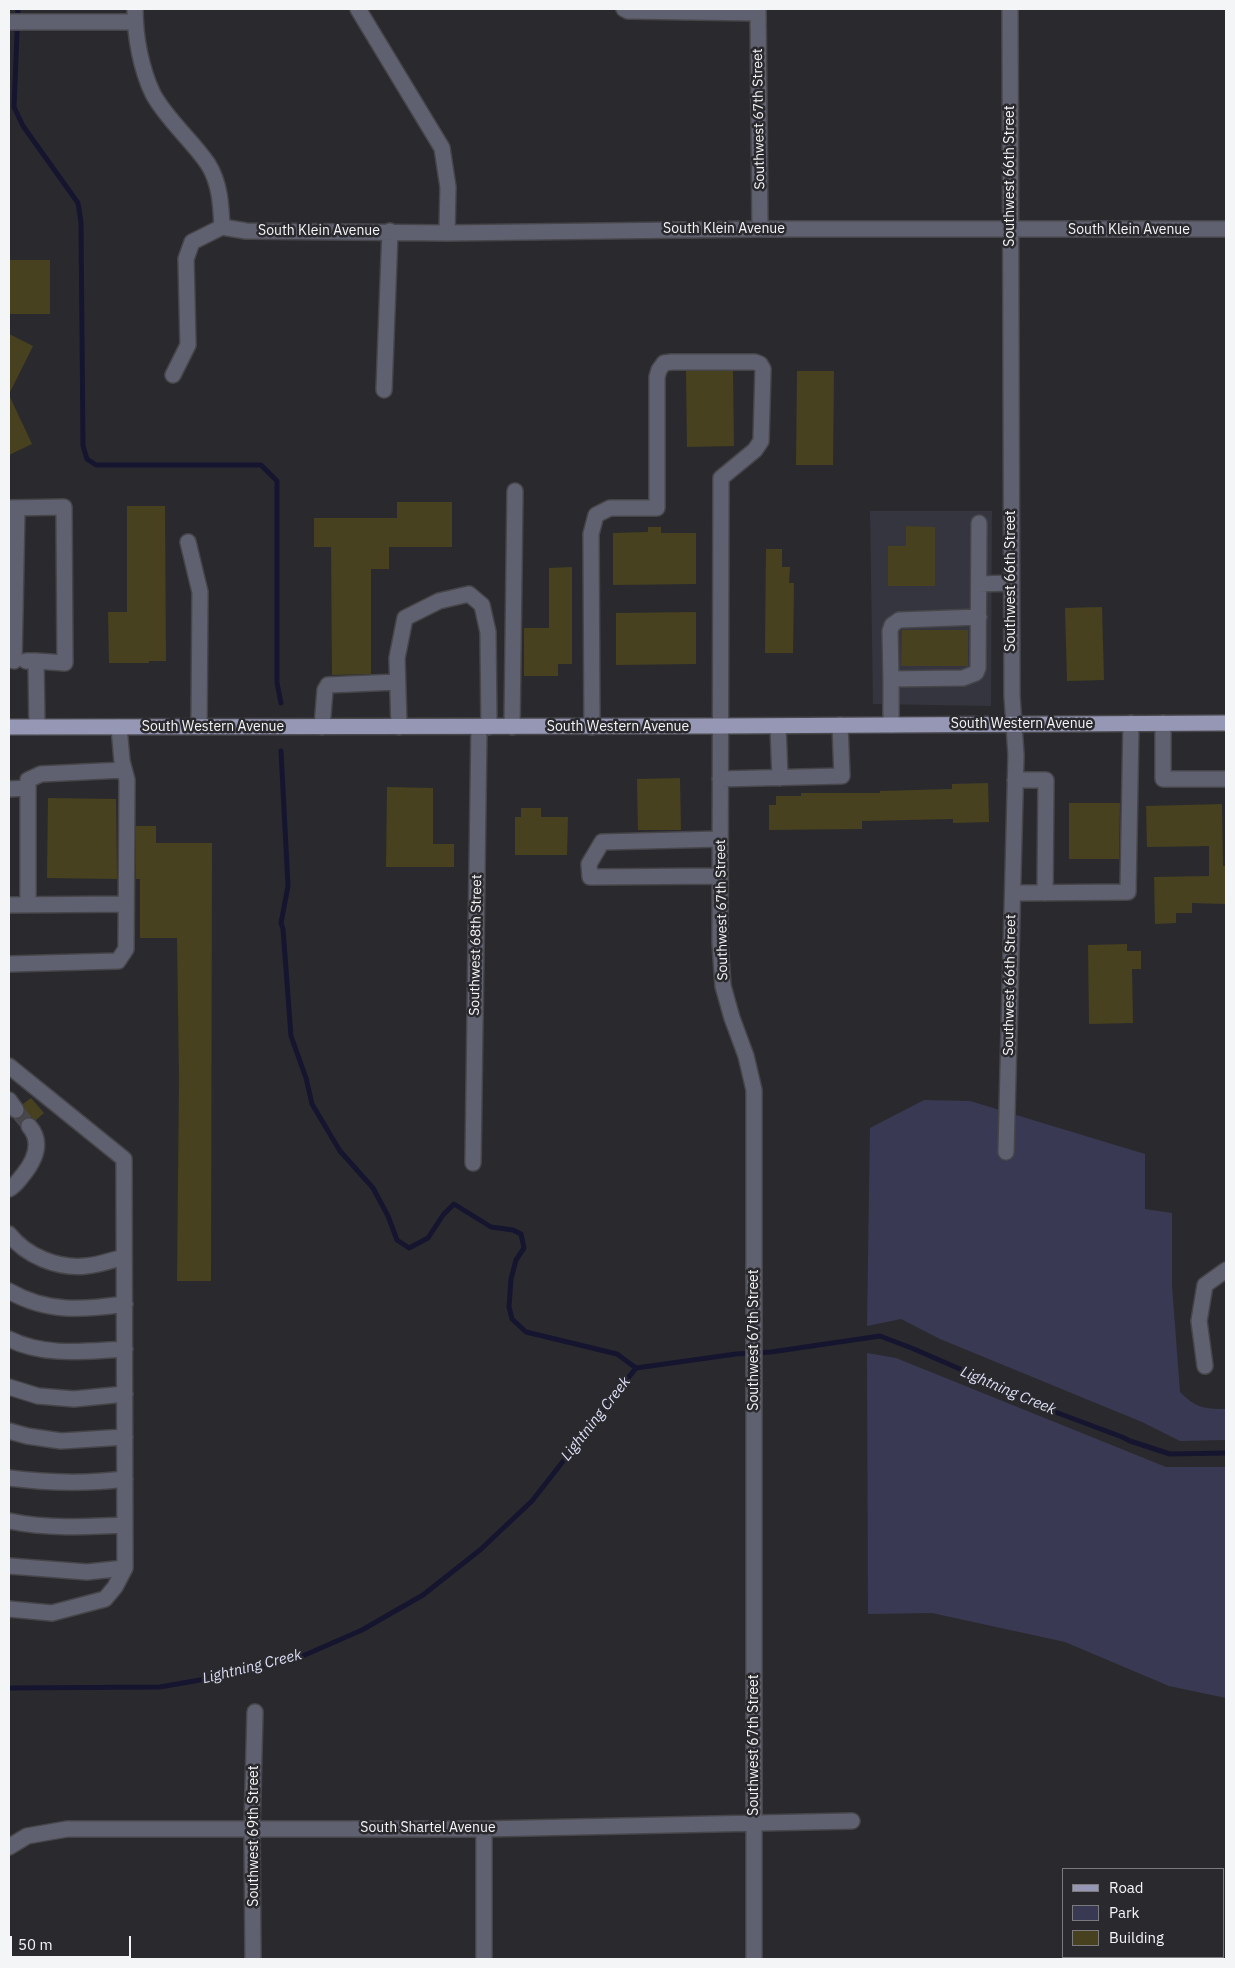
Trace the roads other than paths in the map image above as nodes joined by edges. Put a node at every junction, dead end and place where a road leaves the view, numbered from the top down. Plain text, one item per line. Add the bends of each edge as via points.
1 (358, 9) edge
2 (624, 9) edge
3 (1010, 9) edge
4 (758, 11) edge
5 (135, 16) edge
6 (9, 22) edge
7 (222, 227) junction
8 (760, 229) junction
9 (1226, 229) edge
10 (1010, 230) junction
11 (390, 231) junction
12 (447, 233) junction
13 (172, 375) dead end
14 (384, 390) dead end
15 (515, 490) dead end
16 (13, 508) edge
17 (978, 523) dead end
18 (188, 542) dead end
19 (1012, 583) junction
20 (979, 584) junction
21 (978, 617) junction
22 (12, 661) edge
23 (36, 661) junction
24 (891, 679) junction
25 (398, 682) junction
26 (1163, 723) junction
27 (1226, 723) edge
28 (1014, 724) junction
29 (1131, 724) junction
30 (891, 725) junction
31 (592, 726) junction
32 (720, 726) junction
33 (778, 726) junction
34 (840, 726) junction
35 (9, 727) edge
36 (37, 727) junction
37 (119, 727) junction
38 (199, 727) junction
39 (322, 727) junction
40 (399, 727) junction
41 (484, 727) junction
42 (512, 727) junction
43 (124, 770) junction
44 (780, 778) junction
45 (720, 779) junction
46 (1226, 779) edge
47 (1016, 780) junction
48 (28, 788) junction
49 (9, 789) edge
50 (720, 839) junction
51 (720, 876) junction
52 (1012, 893) junction
53 (1045, 893) junction
54 (126, 904) junction
55 (9, 905) edge
56 (28, 905) junction
57 (9, 964) edge
58 (9, 1066) edge
59 (29, 1126) tunnel mouth
60 (1006, 1152) dead end
61 (473, 1163) dead end
62 (9, 1190) edge
63 (9, 1234) edge
64 (124, 1257) junction
65 (1226, 1270) edge
66 (9, 1291) edge
67 (124, 1304) junction
68 (9, 1339) edge
69 (124, 1349) junction
70 (1204, 1366) dead end
71 (9, 1387) edge
72 (125, 1394) junction
73 (9, 1431) edge
74 (125, 1437) junction
75 (9, 1478) edge
76 (125, 1479) junction
77 (9, 1521) edge
78 (125, 1525) junction
79 (9, 1566) edge
80 (125, 1568) junction
81 (12, 1612) edge
82 (255, 1712) dead end
83 (852, 1821) dead end
84 (754, 1823) junction
85 (252, 1828) junction
86 (484, 1828) junction
87 (9, 1847) edge
88 (253, 1959) edge
89 (484, 1959) edge
90 (754, 1959) edge

1 - 12 street via 442,148 448,187
2 - 4 street
3 - 10 street, Southwest 66th Street
4 - 8 street, Southwest 67th Street
5 - 6 street
5 - 7 street via 144,74 154,96 208,165 220,193
7 - 11 street, South Klein Avenue via 246,231
7 - 13 street via 192,242 186,259 188,345
8 - 10 street, South Klein Avenue
8 - 12 street, South Klein Avenue
9 - 10 street, South Klein Avenue
10 - 19 street, Southwest 66th Street
11 - 12 street, South Klein Avenue
11 - 14 street
15 - 42 street
16 - 22 street
16 - 23 street via 64,507 65,663
17 - 20 street
18 - 38 street via 200,592
19 - 20 street
19 - 28 street, Southwest 66th Street
20 - 21 street
21 - 24 street via 976,673 963,678
21 - 24 street via 899,620 892,624
22 - 23 street
23 - 36 street
24 - 30 street
25 - 39 street via 328,685
25 - 40 street
25 - 41 street, Southwest 68th Street via 397,658 405,618 439,601 470,594 482,605 488,632
26 - 27 main road, South Western Avenue
26 - 29 main road, South Western Avenue
26 - 46 street via 1163,779
28 - 29 main road, South Western Avenue
28 - 30 main road, South Western Avenue
28 - 47 street, Southwest 66th Street
29 - 53 street via 1128,892
30 - 34 main road, South Western Avenue
31 - 32 main road, South Western Avenue
31 - 32 street, Southwest 67th Street via 591,534 596,516 604,510 657,508 659,370 664,363 672,362 755,362 763,369 762,441 721,478
31 - 42 main road, South Western Avenue
32 - 33 main road, South Western Avenue
32 - 45 street, Southwest 67th Street
33 - 34 main road, South Western Avenue
33 - 44 street
34 - 44 street via 842,776
35 - 36 main road, South Western Avenue
36 - 37 main road, South Western Avenue
37 - 38 main road, South Western Avenue
37 - 43 street
38 - 39 main road, South Western Avenue
39 - 40 main road, South Western Avenue
40 - 41 main road, South Western Avenue
41 - 42 main road, South Western Avenue
41 - 61 street, Southwest 68th Street
43 - 48 street via 42,774 28,780
43 - 54 street via 127,780
44 - 45 street
45 - 50 street, Southwest 67th Street
47 - 52 street, Southwest 66th Street
47 - 53 street via 1046,780
48 - 49 street
48 - 56 street
50 - 51 street, Southwest 67th Street
50 - 51 street via 602,842 589,864 590,877
51 - 84 street, Southwest 67th Street via 724,986 754,1090
52 - 53 street
52 - 60 street, Southwest 66th Street
54 - 56 street
54 - 57 street via 126,949 118,961
55 - 56 street
58 - 64 street via 124,1159
59 - 62 street via 35,1133 38,1149 30,1166
63 - 64 street via 35,1256 60,1265 86,1266
64 - 67 street
65 - 70 street via 1204,1285 1199,1321
66 - 67 street via 47,1306 79,1310
67 - 69 street
68 - 69 street via 47,1351
69 - 72 street
71 - 72 street via 38,1396 74,1399
72 - 74 street
73 - 74 street via 61,1441
74 - 76 street
75 - 76 street via 86,1484
76 - 78 street
77 - 78 street via 70,1528
78 - 80 street
79 - 80 street via 87,1572
80 - 81 street via 105,1599 52,1613
82 - 85 street, Southwest 69th Street
83 - 84 street, South Shartel Avenue
84 - 86 street, South Shartel Avenue
84 - 90 street, Southwest 67th Street
85 - 86 street, South Shartel Avenue
85 - 87 street, South Shartel Avenue via 67,1828 27,1836
85 - 88 street, Southwest 69th Street
86 - 89 street

